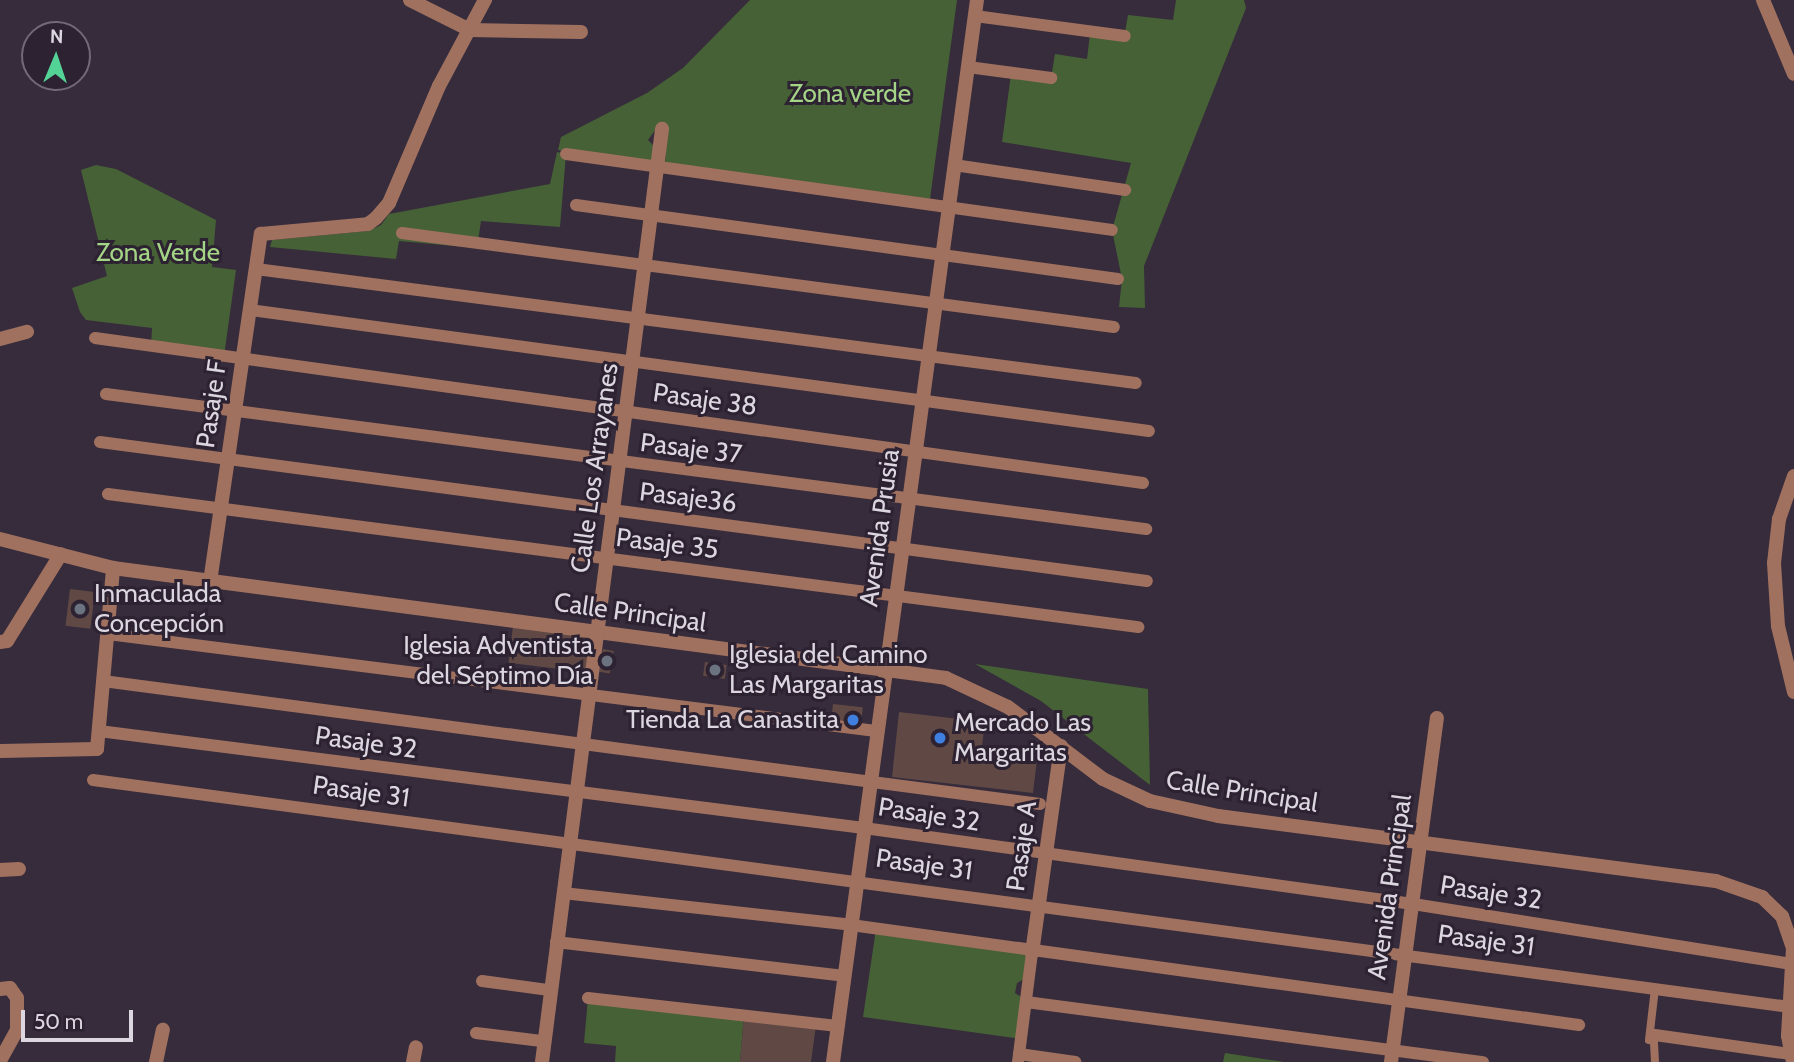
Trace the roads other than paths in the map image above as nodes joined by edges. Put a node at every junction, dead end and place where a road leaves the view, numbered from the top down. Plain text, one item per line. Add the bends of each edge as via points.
1 (410, 0) edge
2 (485, 0) edge
3 (977, 0) edge
4 (1763, 0) edge
5 (975, 16) junction
6 (470, 30) junction
7 (581, 32) dead end
8 (1125, 36) dead end
9 (1788, 47) edge
10 (968, 67) junction
11 (1794, 74) edge
12 (1051, 78) dead end
13 (662, 129) dead end
14 (566, 154) dead end
15 (954, 165) junction
16 (658, 166) junction
17 (1125, 190) dead end
18 (576, 205) dead end
19 (948, 206) junction
20 (653, 216) junction
21 (1112, 230) dead end
22 (402, 233) dead end
23 (942, 255) junction
24 (648, 264) junction
25 (256, 269) junction
26 (1118, 279) dead end
27 (936, 301) junction
28 (250, 310) junction
29 (641, 319) junction
30 (1114, 327) dead end
31 (27, 332) dead end
32 (96, 338) dead end
33 (0, 339) edge
34 (928, 356) junction
35 (243, 359) junction
36 (635, 363) junction
37 (1136, 383) dead end
38 (106, 394) dead end
39 (922, 400) junction
40 (235, 411) junction
41 (628, 412) junction
42 (1149, 431) dead end
43 (100, 442) dead end
44 (915, 451) junction
45 (229, 459) junction
46 (621, 463) junction
47 (1794, 476) edge
48 (1143, 483) dead end
49 (108, 494) dead end
50 (908, 498) junction
51 (221, 508) junction
52 (613, 511) junction
53 (1146, 529) dead end
54 (0, 539) edge
55 (901, 548) junction
56 (61, 554) junction
57 (607, 560) junction
58 (113, 569) junction
59 (1147, 581) dead end
60 (210, 582) junction
61 (895, 596) junction
62 (1138, 627) dead end
63 (108, 634) junction
64 (598, 634) junction
65 (0, 642) edge
66 (884, 671) junction
67 (103, 681) junction
68 (1794, 692) edge
69 (590, 695) junction
70 (1437, 718) dead end
71 (99, 731) junction
72 (876, 731) junction
73 (583, 744) junction
74 (1061, 746) junction
75 (0, 751) edge
76 (93, 780) dead end
77 (870, 780) junction
78 (576, 794) junction
79 (1040, 804) dead end
80 (864, 828) junction
81 (569, 843) junction
82 (1421, 843) junction
83 (1045, 856) junction
84 (19, 869) dead end
85 (0, 870) edge
86 (857, 879) junction
87 (563, 892) junction
88 (1039, 904) junction
89 (1413, 904) junction
90 (851, 925) junction
91 (555, 942) junction
92 (1032, 953) junction
93 (1406, 953) junction
94 (1793, 964) edge
95 (844, 976) junction
96 (482, 981) dead end
97 (1655, 988) junction
98 (0, 989) edge
99 (549, 990) junction
100 (588, 999) dead end
101 (1400, 1000) junction
102 (1026, 1002) junction
103 (1789, 1007) junction
104 (1579, 1025) dead end
105 (837, 1026) junction
106 (163, 1030) dead end
107 (476, 1033) dead end
108 (1655, 1035) dead end
109 (542, 1041) junction
110 (1392, 1057) edge
111 (1019, 1058) edge
112 (1792, 1058) edge
113 (0, 1061) edge
114 (156, 1062) edge
115 (542, 1062) edge
116 (833, 1062) edge
117 (1075, 1062) edge
118 (1483, 1062) edge
119 (1654, 1062) edge

1 - 6 street
2 - 6 street
3 - 5 street, Avenida Prusia
4 - 9 street
5 - 8 street
5 - 10 street, Avenida Prusia
6 - 7 street
6 - 25 street, Pasaje F via 439,86 389,203 376,218 368,224 261,234
9 - 11 street
10 - 12 street
10 - 15 street, Avenida Prusia
13 - 16 street, Calle Los Arrayanes
14 - 16 street
15 - 17 street
15 - 19 street, Avenida Prusia
16 - 19 street
16 - 20 street, Calle Los Arrayanes
18 - 20 street
19 - 21 street
19 - 23 street, Avenida Prusia
20 - 23 street
20 - 24 street, Calle Los Arrayanes
22 - 24 street
23 - 26 street
23 - 27 street, Avenida Prusia
24 - 27 street
24 - 29 street, Calle Los Arrayanes
25 - 28 street, Pasaje F
25 - 29 street
27 - 30 street
27 - 34 street, Avenida Prusia
28 - 35 street, Pasaje F
28 - 36 street
29 - 34 street
29 - 36 street, Calle Los Arrayanes
31 - 33 street
32 - 35 street, Pasaje 38
34 - 37 street
34 - 39 street, Avenida Prusia
35 - 40 street, Pasaje F
35 - 41 street, Pasaje 38
36 - 39 street
36 - 41 street, Calle Los Arrayanes
38 - 40 street, Pasaje 37
39 - 42 street
39 - 44 street, Avenida Prusia
40 - 45 street, Pasaje F
40 - 46 street, Pasaje 37
41 - 44 street, Pasaje 38
41 - 46 street, Calle Los Arrayanes
43 - 45 street, Pasaje36
44 - 48 street, Pasaje 38
44 - 50 street, Avenida Prusia
45 - 51 street, Pasaje F
45 - 52 street, Pasaje36
46 - 50 street, Pasaje 37
46 - 52 street, Calle Los Arrayanes
47 - 68 street via 1779,519 1774,563 1778,626
49 - 51 street, Pasaje 35
50 - 53 street, Pasaje 37
50 - 55 street, Avenida Prusia
51 - 57 street, Pasaje 35
51 - 60 street, Pasaje F
52 - 55 street, Pasaje36
52 - 57 street, Calle Los Arrayanes
54 - 56 street, Calle Principal
55 - 59 street, Pasaje36
55 - 61 street, Avenida Prusia
56 - 58 street, Calle Principal
56 - 65 street via 7,641
57 - 61 street, Pasaje 35
57 - 64 street, Calle Los Arrayanes
58 - 60 street, Calle Principal
58 - 63 street
60 - 64 street, Calle Principal
61 - 62 street, Pasaje 35
61 - 66 street, Avenida Prusia
63 - 67 street
63 - 69 street
64 - 66 street, Calle Principal
64 - 69 street, Calle Los Arrayanes
66 - 72 street, Avenida Prusia
66 - 74 street, Calle Principal via 946,678 1007,708
67 - 71 street
67 - 73 street
69 - 72 street
69 - 73 street, Calle Los Arrayanes
70 - 82 street, Avenida Principal
71 - 75 street via 97,749
71 - 78 street, Pasaje 32
72 - 77 street, Avenida Prusia
73 - 77 street
73 - 78 street, Calle Los Arrayanes
74 - 82 street, Calle Principal via 1103,779 1150,801 1218,816
74 - 83 street, Pasaje A
76 - 81 street, Pasaje 31
77 - 79 street
77 - 80 street, Avenida Prusia
78 - 80 street, Pasaje 32
78 - 81 street, Calle Los Arrayanes
80 - 83 street, Pasaje 32
80 - 86 street, Avenida Prusia
81 - 86 street, Pasaje 31
81 - 87 street, Calle Los Arrayanes
82 - 89 street, Avenida Principal
82 - 94 street, Calle Principal via 1716,881 1762,897 1782,916 1793,948
83 - 88 street, Pasaje A
83 - 89 street, Pasaje 32
84 - 85 street
86 - 88 street, Pasaje 31
86 - 90 street, Avenida Prusia
87 - 90 street
87 - 91 street, Calle Los Arrayanes
88 - 92 street, Pasaje A
88 - 93 street, Pasaje 31
89 - 93 street, Avenida Principal
89 - 94 street, Pasaje 32
90 - 92 street
90 - 95 street, Avenida Prusia
91 - 95 street
91 - 99 street, Calle Los Arrayanes
92 - 101 street
92 - 102 street
93 - 97 street, Pasaje 31
93 - 101 street, Avenida Principal
94 - 103 street, Calle Principal
95 - 105 street, Avenida Prusia
96 - 99 street
97 - 103 street, Pasaje 31
97 - 119 lane via 1649,1040 1654,1041
98 - 113 street via 10,988 17,998 17,1030
99 - 109 street, Calle Los Arrayanes
100 - 105 street
101 - 104 street
101 - 110 street, Avenida Principal
102 - 110 street
102 - 111 street
103 - 112 street, Calle Principal
105 - 116 street, Avenida Prusia
106 - 114 street
107 - 109 street
108 - 112 street
109 - 115 street, Calle Los Arrayanes
110 - 118 street
111 - 117 street

